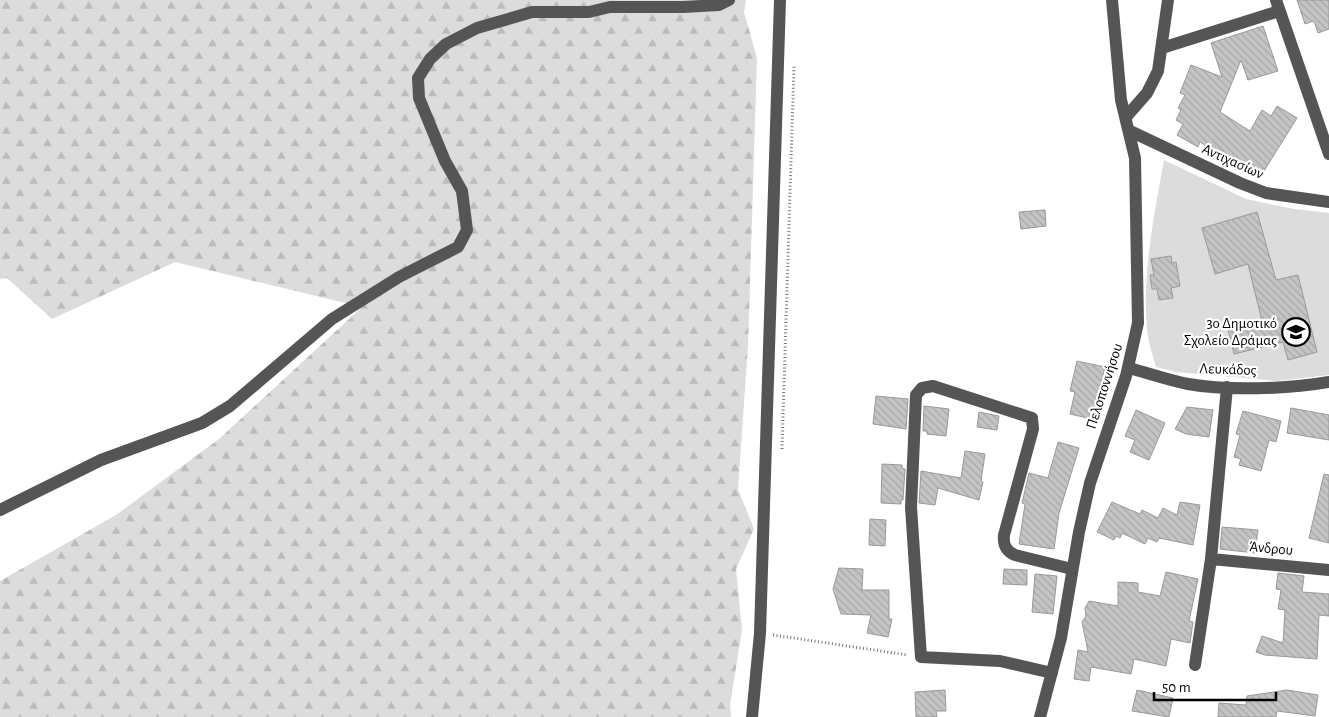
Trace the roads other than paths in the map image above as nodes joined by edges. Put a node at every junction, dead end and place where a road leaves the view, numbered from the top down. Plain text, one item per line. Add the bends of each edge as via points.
1 (729, 0) edge
2 (780, 0) edge
3 (1112, 0) edge
4 (1168, 0) edge
5 (1278, 6) edge
6 (1162, 48) junction
7 (1126, 117) junction
8 (1130, 131) junction
9 (1329, 154) edge
10 (1329, 202) edge
11 (1128, 368) junction
12 (1329, 382) edge
13 (1227, 387) junction
14 (0, 510) edge
15 (1211, 558) junction
16 (1072, 569) junction
17 (1329, 570) edge
18 (1195, 665) dead end
19 (1052, 673) junction
20 (752, 717) edge
21 (1040, 717) edge

1 - 14 street via 719,5 532,12 477,28 446,44 430,59 418,78 419,98 445,161 462,191 467,230 458,248 399,277 332,319 230,406 202,422 102,460
2 - 20 street via 760,633
3 - 7 street, Πελοποννήσου via 1121,100
4 - 6 street
5 - 6 street
5 - 9 street
6 - 7 street via 1152,84
7 - 8 street, Πελοποννήσου
8 - 10 street, Αντιχασίων via 1254,189
8 - 11 street, Πελοποννήσου via 1137,184 1138,315
11 - 13 street, Λευκάδος via 1188,384
11 - 16 street, Πελοποννήσου via 1092,475
12 - 13 street, Λευκάδος via 1307,386
13 - 15 street
15 - 17 street, Άνδρου
15 - 18 street
16 - 19 street, Πελοποννήσου
16 - 19 street via 1015,555 1004,543 1033,429 1032,418 934,386 922,388 916,394 911,507 921,657 1000,661
19 - 21 street, Πελοποννήσου

